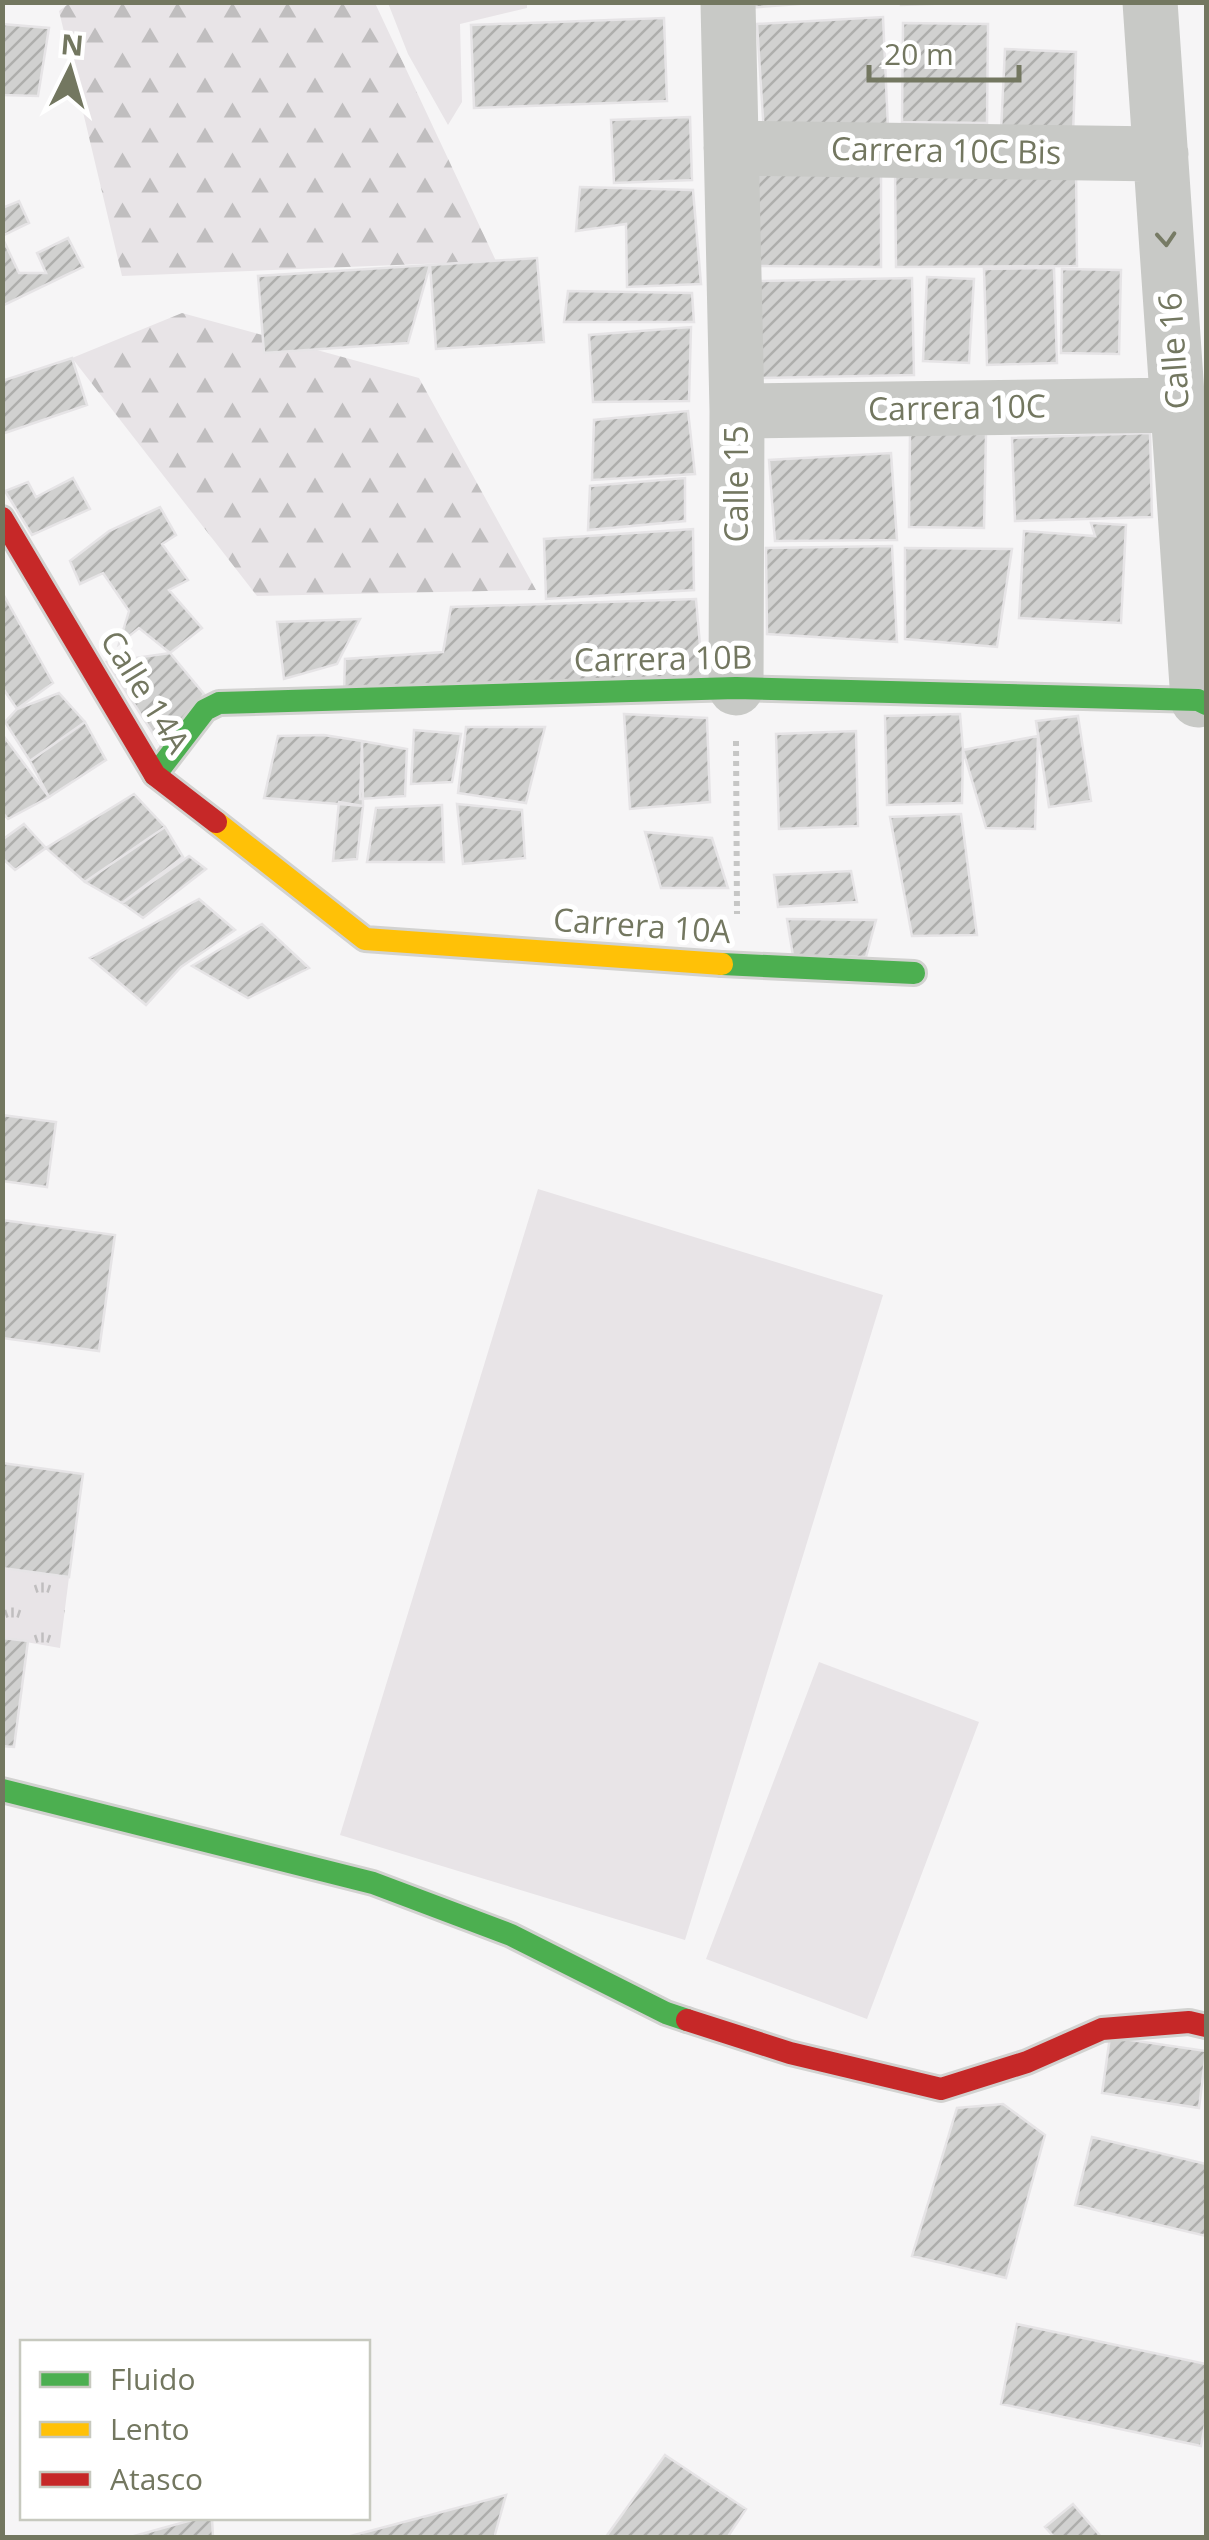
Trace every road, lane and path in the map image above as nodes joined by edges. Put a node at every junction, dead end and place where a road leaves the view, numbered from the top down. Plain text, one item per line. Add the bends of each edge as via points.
1 (728, 2) edge
2 (1150, 2) edge
3 (732, 148) junction
4 (1160, 154) junction
5 (1177, 405) junction
6 (737, 411) junction
7 (2, 518) edge
8 (736, 688) junction
9 (1202, 702) edge
10 (154, 776) junction
11 (365, 939) joint
12 (737, 965) junction
13 (914, 973) dead end
14 (2, 1790) edge
15 (1206, 2026) edge

1 - 3 street, Calle 15
2 - 4 street, Calle 16
3 - 4 street, Carrera 10C Bis
3 - 6 street, Calle 15
4 -> 5 street, Calle 16
5 - 6 street, Carrera 10C
5 - 9 street, Calle 16
6 - 8 street, Calle 15
7 - 10 street, Calle 14A
8 - 9 street, Carrera 10B
8 - 10 street, Carrera 10B via 219,703 205,710
8 - 12 path
10 - 11 street, Calle 14A
11 - 12 street, Carrera 10A
12 - 13 street, Carrera 10A
14 - 15 street via 373,1883 511,1934 666,2013 941,2089 1102,2029

